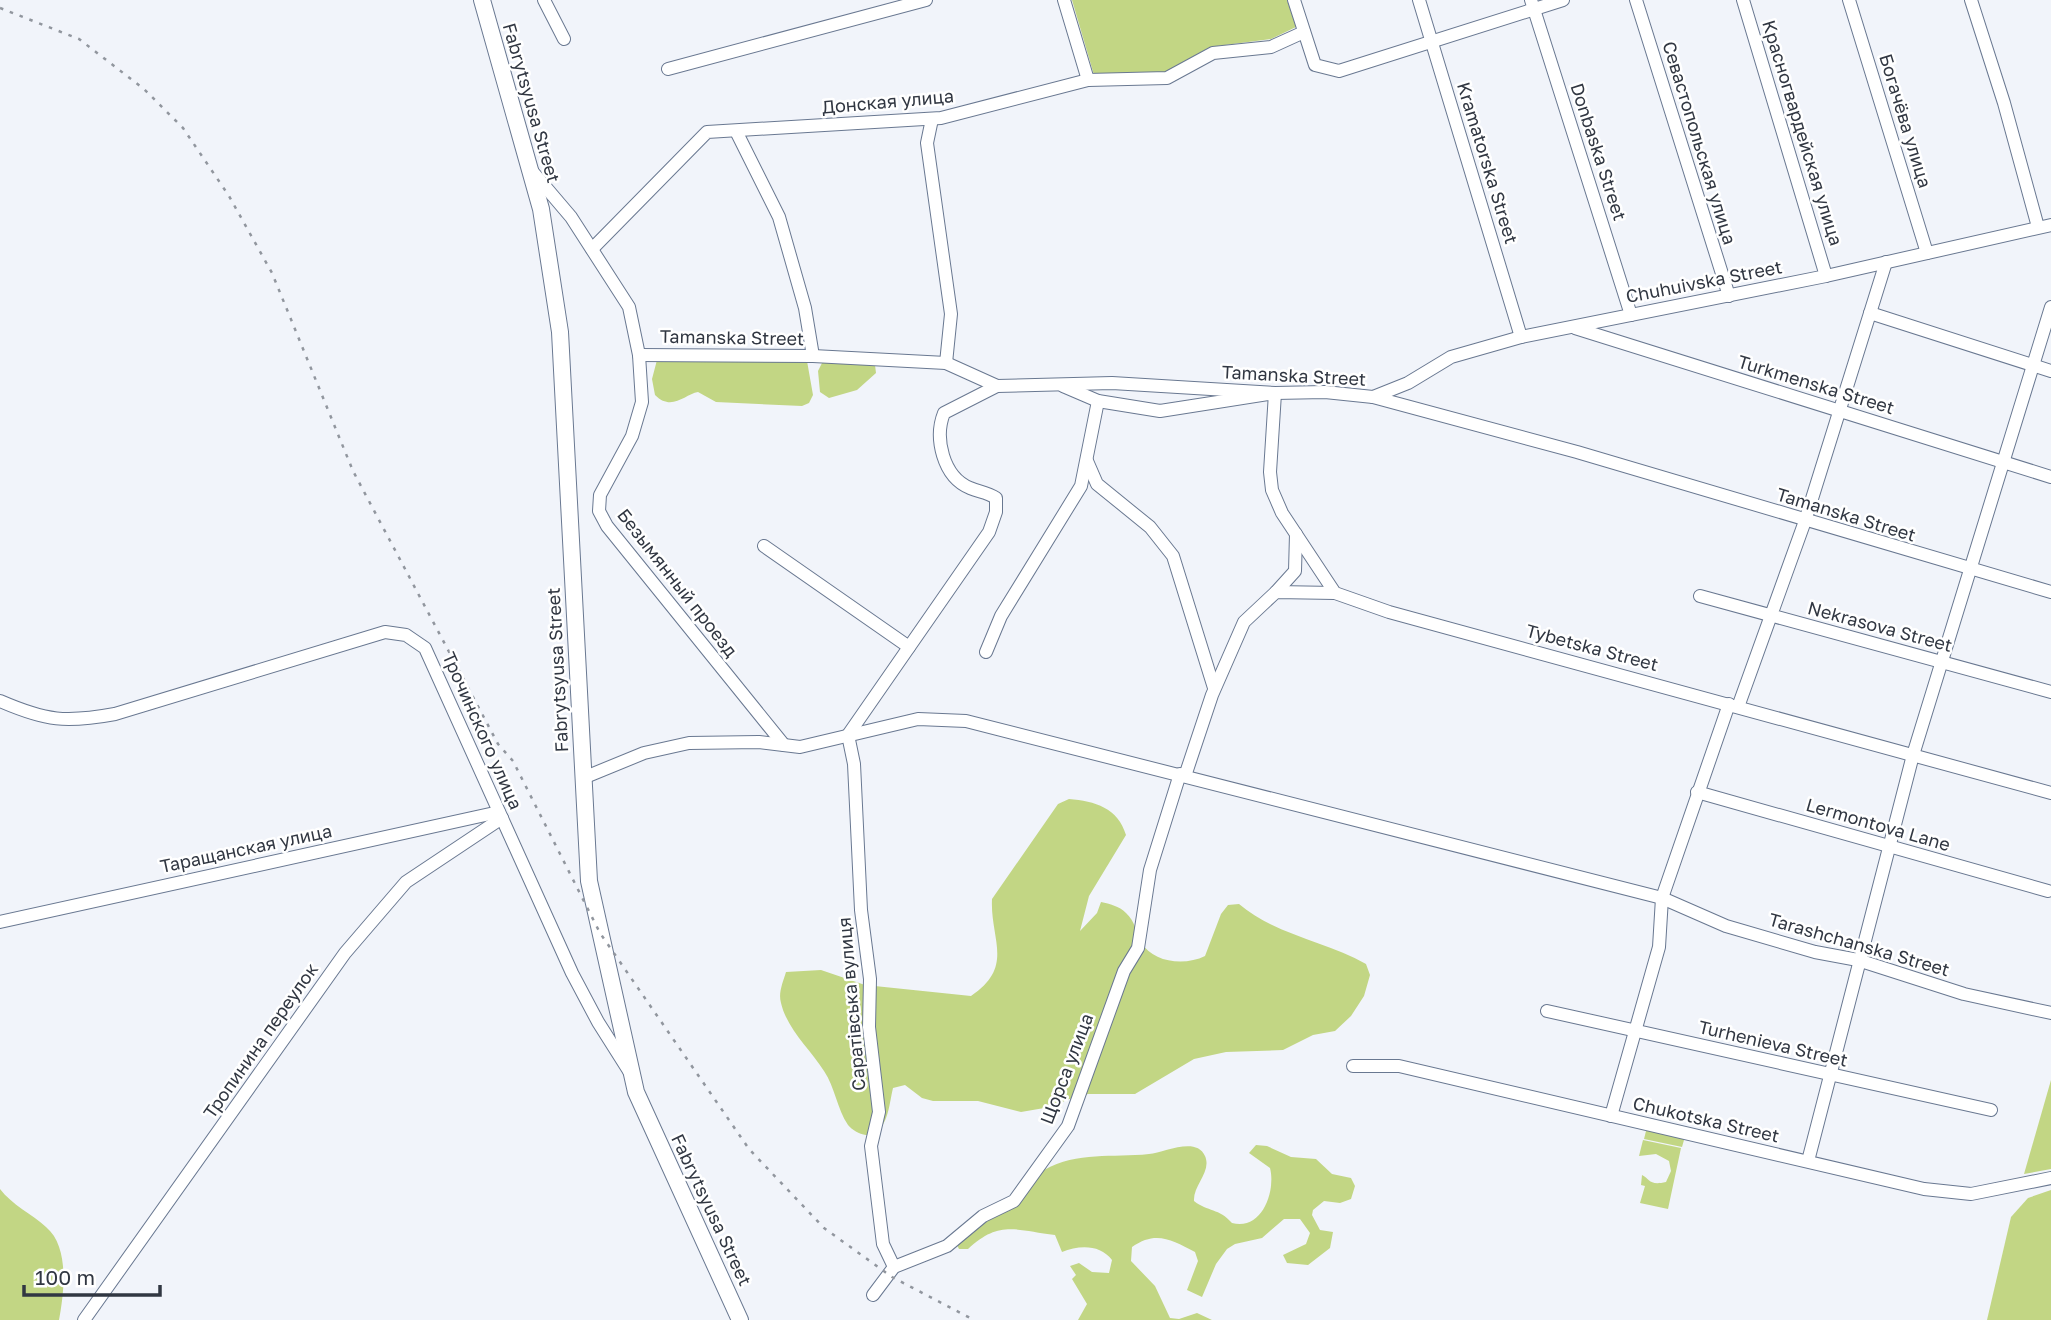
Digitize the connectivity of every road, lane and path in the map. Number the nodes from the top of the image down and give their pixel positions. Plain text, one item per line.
1 (482, 0) edge
2 (544, 0) edge
3 (926, 0) edge
4 (1064, 0) edge
5 (1294, 0) edge
6 (1419, 0) edge
7 (1563, 0) edge
8 (1636, 0) edge
9 (1743, 0) edge
10 (1849, 0) edge
11 (1971, 0) edge
12 (1533, 5) edge
13 (1304, 32) junction
14 (564, 40) dead end
15 (1432, 42) junction
16 (668, 69) dead end
17 (1088, 80) junction
18 (932, 119) junction
19 (736, 131) junction
20 (531, 170) junction
21 (2045, 226) edge
22 (592, 249) junction
23 (1927, 253) junction
24 (1886, 262) junction
25 (1826, 276) junction
26 (1729, 296) junction
27 (2051, 307) edge
28 (1870, 313) junction
29 (1631, 315) junction
30 (1571, 327) junction
31 (1521, 337) junction
32 (639, 355) junction
33 (813, 356) junction
34 (946, 363) junction
35 (2033, 365) junction
36 (2051, 371) edge
37 (1060, 385) junction
38 (997, 386) junction
39 (1275, 393) junction
40 (1373, 397) junction
41 (1098, 401) junction
42 (1840, 411) junction
43 (1087, 461) junction
44 (2005, 462) junction
45 (2051, 477) edge
46 (1805, 520) junction
47 (1296, 534) junction
48 (764, 546) dead end
49 (1971, 570) junction
50 (1276, 592) junction
51 (1335, 593) junction
52 (2051, 593) edge
53 (1700, 596) dead end
54 (1772, 616) junction
55 (909, 647) junction
56 (986, 652) dead end
57 (1942, 662) junction
58 (1214, 688) junction
59 (2051, 692) edge
60 (0, 701) edge
61 (1734, 706) junction
62 (848, 735) junction
63 (784, 745) junction
64 (1913, 755) junction
65 (1182, 775) junction
66 (583, 778) junction
67 (1697, 792) junction
68 (2051, 793) edge
69 (501, 815) junction
70 (1889, 846) junction
71 (2048, 891) dead end
72 (1662, 898) junction
73 (0, 922) edge
74 (1858, 960) junction
75 (1547, 1011) dead end
76 (2051, 1013) edge
77 (1637, 1030) junction
78 (1353, 1066) dead end
79 (632, 1076) junction
80 (1831, 1076) junction
81 (1990, 1110) dead end
82 (1611, 1116) junction
83 (1808, 1161) junction
84 (2051, 1178) edge
85 (894, 1267) junction
86 (873, 1295) dead end
87 (84, 1320) edge
88 (740, 1320) edge

1 - 20 main road, Fabrytsyusa Street
2 - 14 street
3 - 16 street
4 - 17 street
5 - 13 street
6 - 15 street, Kramatorska Street
7 - 12 street
8 - 26 street, Севастопольская улица
9 - 25 street, Красногвардейская улица
10 - 23 street, Богачёва улица
11 - 21 street
12 - 15 street
12 - 29 street, Donbaska Street
13 - 15 street
13 - 17 street, Донская улица
15 - 31 street, Kramatorska Street
17 - 18 street, Донская улица
18 - 19 street, Донская улица
18 - 34 street
19 - 22 street, Донская улица
19 - 33 street
20 - 22 street, Безымянный проезд
20 - 66 main road, Fabrytsyusa Street
21 - 23 street, Chuhuivska Street
22 - 32 street, Безымянный проезд
23 - 24 street, Chuhuivska Street
24 - 25 street, Chuhuivska Street
24 - 28 street
25 - 26 street, Chuhuivska Street
26 - 29 street, Chuhuivska Street
27 - 35 street
28 - 35 street
28 - 42 street
29 - 30 street, Chuhuivska Street
30 - 31 street, Chuhuivska Street
30 - 42 street, Turkmenska Street
31 - 40 street, Chuhuivska Street
32 - 33 street, Tamanska Street
32 - 63 street, Безымянный проезд
33 - 34 street, Tamanska Street
34 - 38 street, Tamanska Street
35 - 36 street
35 - 44 street
37 - 38 street, Tamanska Street
37 - 39 street, Tamanska Street
37 - 41 street
38 - 55 street
39 - 40 street, Tamanska Street
39 - 41 street
39 - 47 street
40 - 46 street, Tamanska Street
41 - 43 street
42 - 44 street, Turkmenska Street
42 - 46 street
43 - 56 street
43 - 58 street
44 - 45 street, Turkmenska Street
44 - 49 street
46 - 49 street, Tamanska Street
46 - 54 street
47 - 50 street, Щорса улица
47 - 51 street
48 - 55 street
49 - 52 street, Tamanska Street
49 - 57 street
50 - 51 street, Tybetska Street
50 - 58 street, Щорса улица
51 - 61 street, Tybetska Street
53 - 54 street, Nekrasova Street
54 - 57 street, Nekrasova Street
54 - 61 street
55 - 62 street
57 - 59 street, Nekrasova Street
57 - 64 street
58 - 65 street, Щорса улица
60 - 69 street, Трочинского улица
61 - 64 street, Tybetska Street
61 - 67 street
62 - 63 street, Tarashchanska Street
62 - 65 street, Tarashchanska Street
62 - 85 street, Саратівська вулиця
63 - 66 street, Tarashchanska Street
64 - 68 street, Tybetska Street
64 - 70 street
65 - 72 street, Tarashchanska Street
65 - 85 street, Щорса улица
66 - 79 main road, Fabrytsyusa Street
67 - 70 street, Lermontova Lane
67 - 72 street
69 - 73 street, Таращанская улица
69 - 79 street, Трочинского улица
69 - 87 street, Тропинина переулок
70 - 71 street, Lermontova Lane
70 - 74 street
72 - 74 street, Tarashchanska Street
72 - 77 street
74 - 76 street, Tarashchanska Street
74 - 80 street
75 - 77 street, Turhenieva Street
77 - 80 street, Turhenieva Street
77 - 82 street
78 - 82 street, Chukotska Street
79 - 88 main road, Fabrytsyusa Street
80 - 81 street, Turhenieva Street
80 - 83 street
82 - 83 street, Chukotska Street
83 - 84 street, Chukotska Street
85 - 86 street

